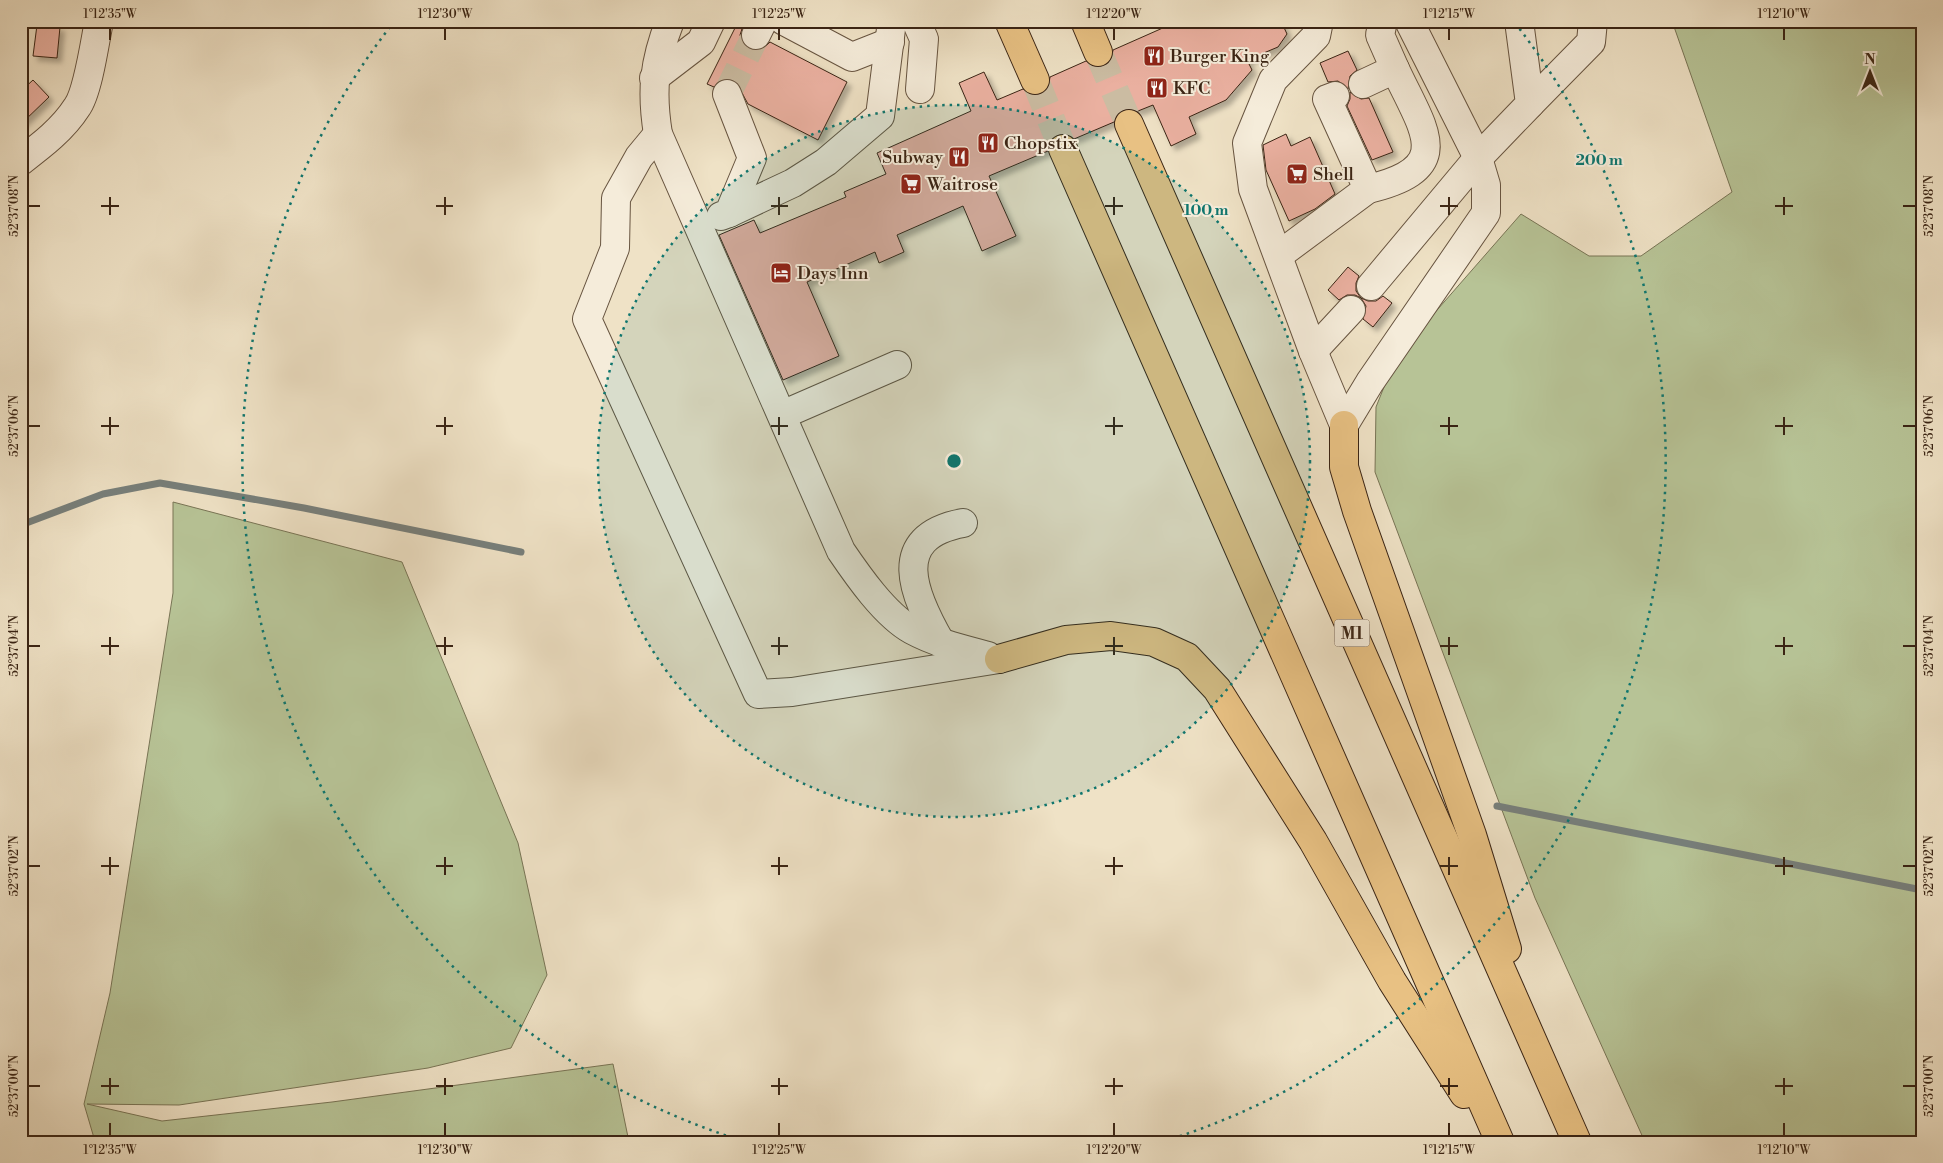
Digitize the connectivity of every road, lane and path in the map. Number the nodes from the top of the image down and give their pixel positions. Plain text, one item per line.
1 (99, 21) edge
2 (670, 21) edge
3 (711, 21) edge
4 (784, 21) edge
5 (916, 21) edge
6 (1009, 21) edge
7 (1085, 21) edge
8 (1319, 21) edge
9 (1383, 21) edge
10 (1409, 21) edge
11 (1519, 21) edge
12 (1593, 21) edge
13 (891, 32) edge
14 (1098, 52) tunnel mouth
15 (1396, 69) junction
16 (654, 78) junction
17 (1035, 80) tunnel mouth
18 (1363, 84) dead end
19 (920, 89) dead end
20 (728, 94) dead end
21 (1335, 96) dead end
22 (1530, 104) junction
23 (1129, 124) tunnel mouth
24 (658, 134) junction
25 (1062, 149) tunnel mouth
26 (1478, 158) junction
27 (21, 161) edge
28 (1368, 189) junction
29 (729, 213) junction
30 (699, 226) junction
31 (1279, 255) junction
32 (1371, 286) dead end
33 (1351, 310) dead end
34 (1313, 351) junction
35 (897, 365) dead end
36 (782, 415) junction
37 (1344, 425) junction
38 (964, 523) dead end
39 (941, 643) junction
40 (999, 659) junction
41 (1545, 1073) junction
42 (1494, 1142) edge
43 (1500, 1142) edge
44 (1577, 1142) edge

1 - 27 street
2 - 16 street
3 - 16 street
4 - 13 street
5 - 19 street
6 - 17 highway
7 - 14 highway
8 - 31 street
9 - 15 street
10 - 26 street
11 - 22 street
12 - 22 street
13 - 29 street
15 - 18 street
15 - 28 street
16 - 24 street
20 - 29 street
21 - 28 street
22 - 26 street
23 - 41 highway, M1
24 - 30 street
24 - 40 street
25 - 43 highway
26 - 32 street
26 - 37 street
28 - 31 street
29 - 30 street
30 - 36 street
31 - 34 street
33 - 34 street
34 - 37 street
35 - 36 street
36 - 39 street
37 - 41 highway
38 - 39 street
39 - 40 street
40 - 42 highway
41 - 44 highway, M1

